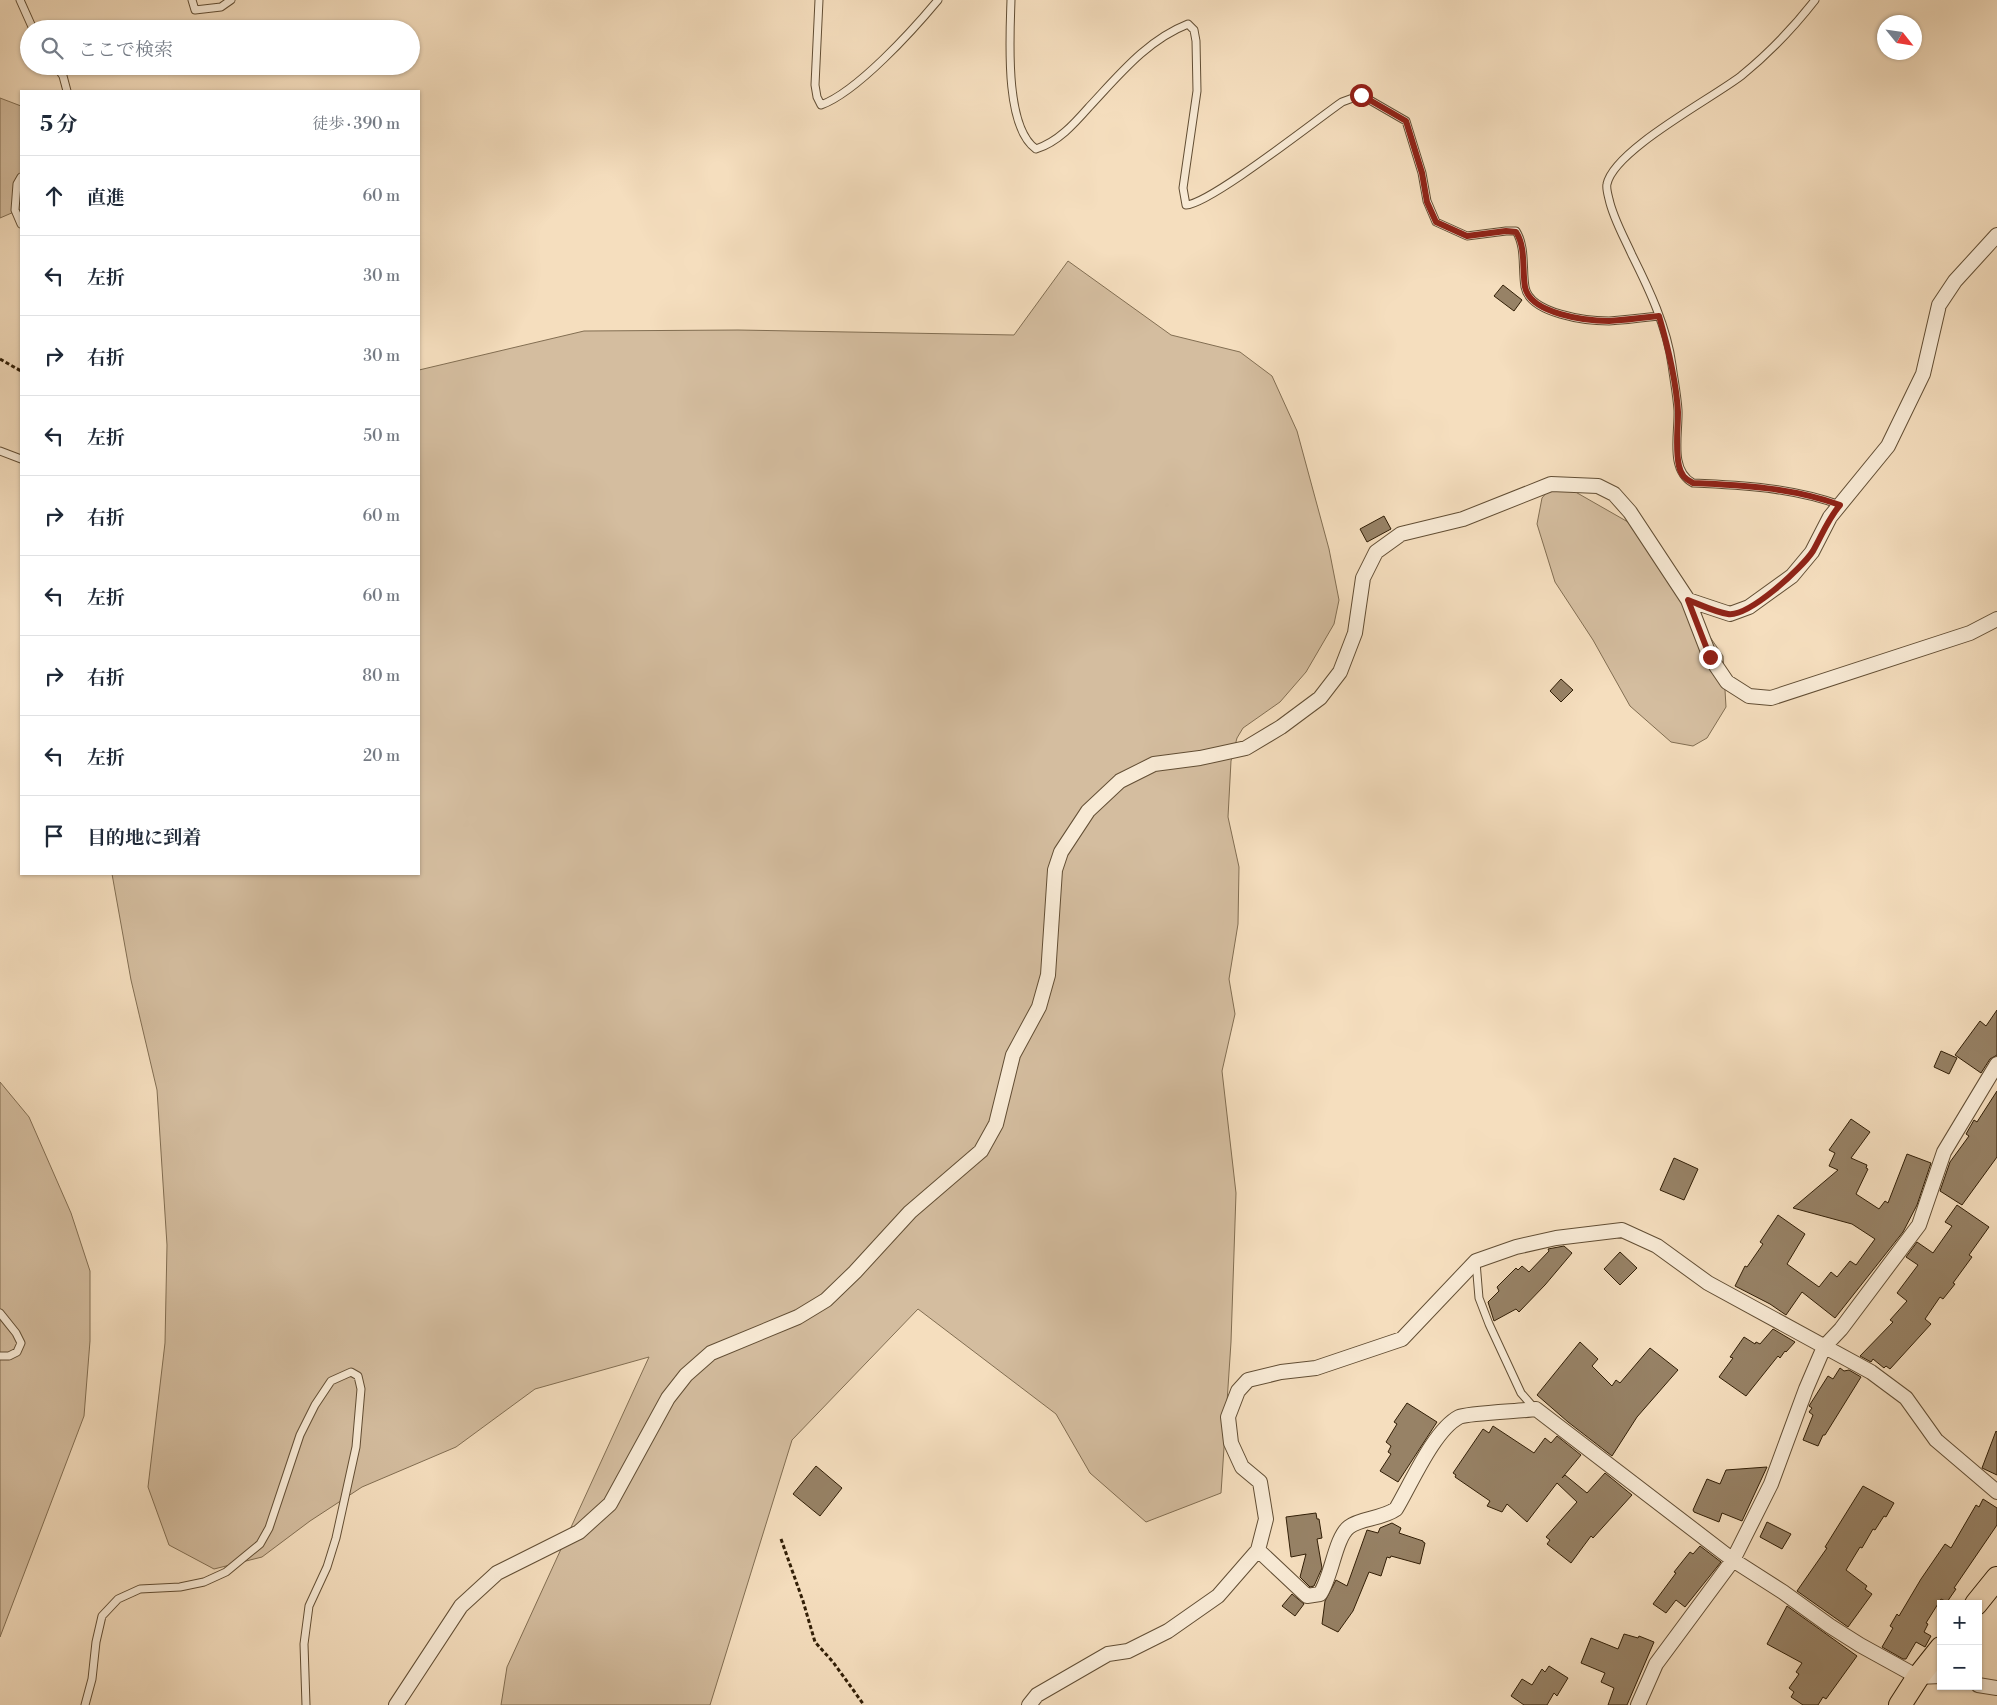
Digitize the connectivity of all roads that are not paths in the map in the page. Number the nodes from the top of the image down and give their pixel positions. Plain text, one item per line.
1 (20, 0) edge
2 (192, 0) edge
3 (231, 0) edge
4 (818, 0) edge
5 (938, 0) edge
6 (1011, 0) edge
7 (1815, 0) edge
8 (29, 20) edge
9 (62, 75) edge
10 (67, 90) edge
11 (20, 179) edge
12 (20, 222) edge
13 (1997, 235) edge
14 (1659, 316) junction
15 (0, 450) edge
16 (20, 459) edge
17 (1840, 505) junction
18 (1688, 600) junction
19 (1997, 619) edge
20 (1997, 1064) edge
21 (1476, 1261) junction
22 (0, 1313) edge
23 (1824, 1347) junction
24 (0, 1356) edge
25 (1536, 1409) junction
26 (1997, 1492) edge
27 (1258, 1550) junction
28 (1733, 1560) junction
29 (1997, 1578) edge
30 (1979, 1600) edge
31 (1937, 1653) edge
32 (1937, 1676) edge
33 (1918, 1677) junction
34 (1982, 1686) edge
35 (1997, 1688) edge
36 (85, 1705) edge
37 (306, 1705) edge
38 (396, 1705) edge
39 (1028, 1705) edge
40 (1638, 1705) edge
41 (1900, 1705) edge

1 - 8 lane
2 - 3 lane
4 - 5 lane
6 - 14 lane
7 - 14 lane
9 - 10 lane
11 - 12 lane
13 - 17 street
14 - 17 lane
15 - 16 lane
17 - 18 street
18 - 19 street
18 - 38 street
20 - 23 street
21 - 23 street
21 - 25 lane
21 - 27 street
22 - 24 lane
23 - 26 street
23 - 28 street
25 - 27 street
25 - 28 street
27 - 39 street
28 - 33 street
28 - 40 street
29 - 30 main road
31 - 33 main road
32 - 33 street
33 - 41 main road
34 - 35 street
36 - 37 lane

